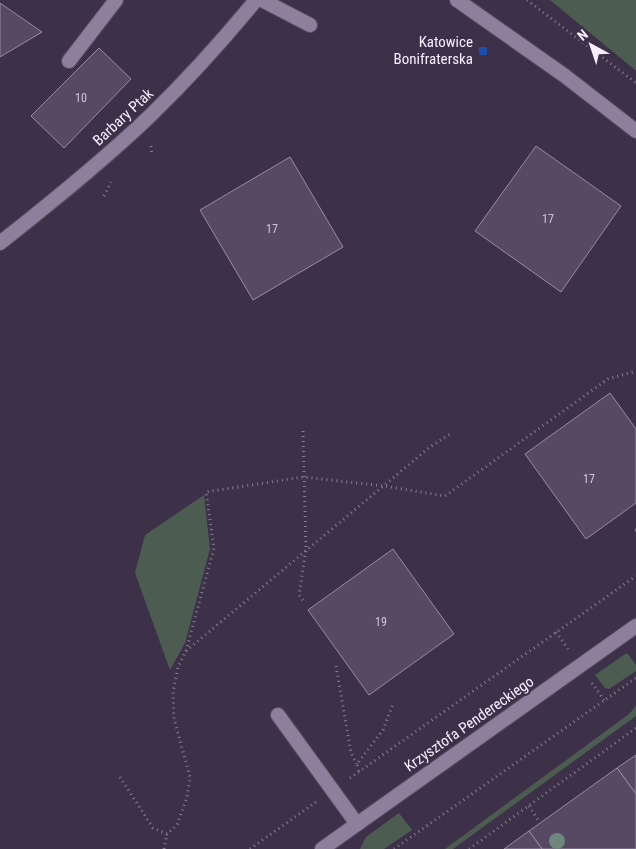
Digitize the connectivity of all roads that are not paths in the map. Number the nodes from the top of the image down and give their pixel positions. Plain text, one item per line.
1 (116, 0) edge
2 (256, 0) edge
3 (262, 0) edge
4 (457, 0) edge
5 (310, 25) dead end
6 (70, 60) dead end
7 (636, 131) edge
8 (0, 243) edge
9 (636, 626) edge
10 (278, 715) dead end
11 (356, 824) junction
12 (329, 847) edge

1 - 6 street
2 - 8 street, Barbary Ptak
3 - 5 street
4 - 7 street
9 - 11 street, Krzysztofa Pendereckiego
10 - 11 street
11 - 12 street, Krzysztofa Pendereckiego

